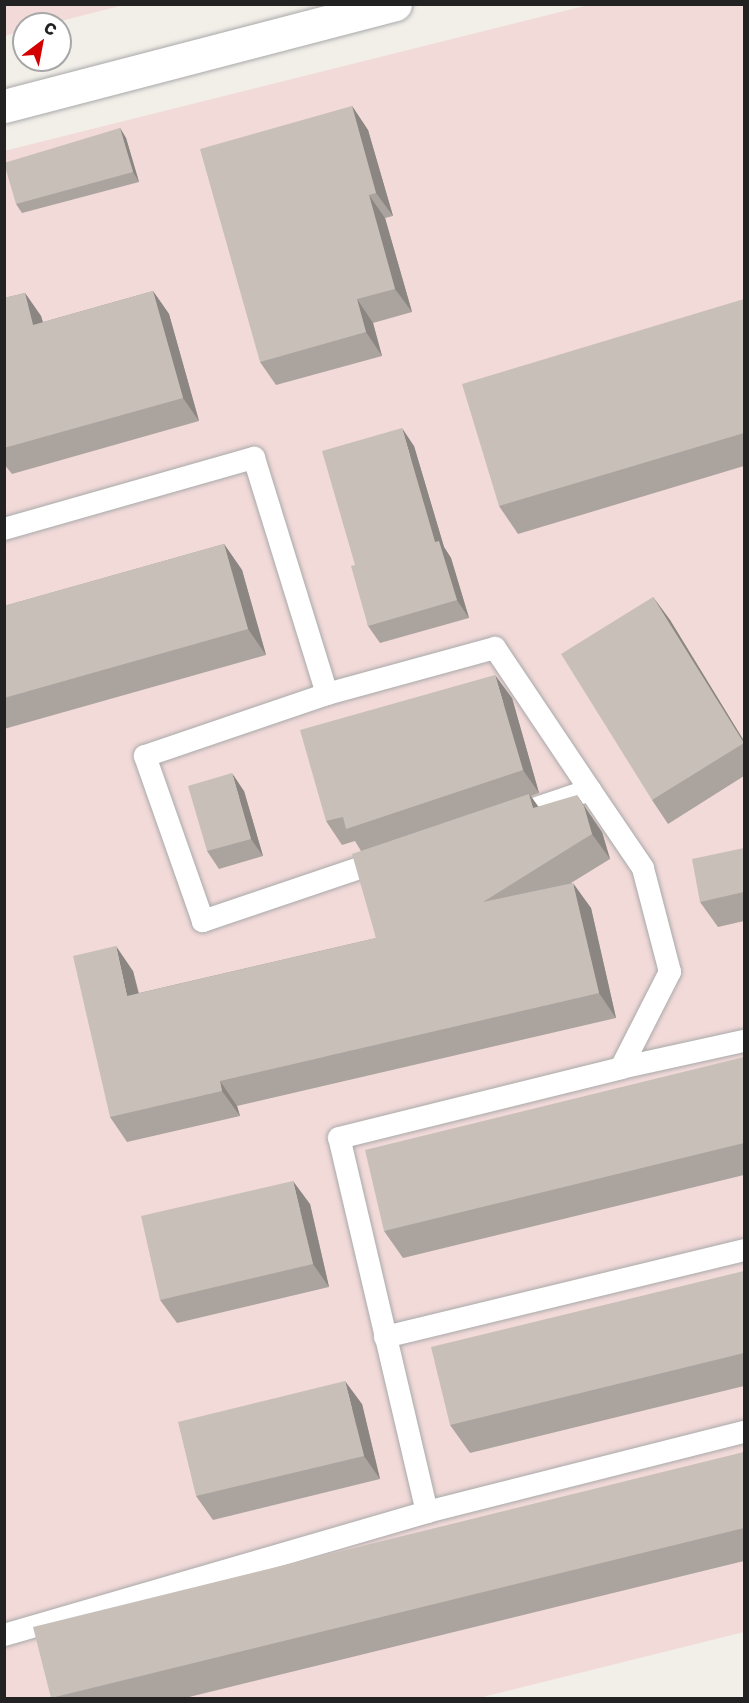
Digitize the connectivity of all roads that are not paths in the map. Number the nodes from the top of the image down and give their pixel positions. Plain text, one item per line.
1 (395, 4) edge
2 (4, 106) edge
3 (4, 529) edge
4 (327, 694) junction
5 (590, 790) junction
6 (744, 1041) edge
7 (621, 1068) junction
8 (744, 1250) edge
9 (386, 1337) junction
10 (744, 1432) edge
11 (427, 1512) junction
12 (4, 1635) edge

1 - 2 street
3 - 4 lane
4 - 5 lane
4 - 5 lane
5 - 7 lane
6 - 7 lane
7 - 9 lane
8 - 9 lane
9 - 11 lane
10 - 11 lane
11 - 12 lane

